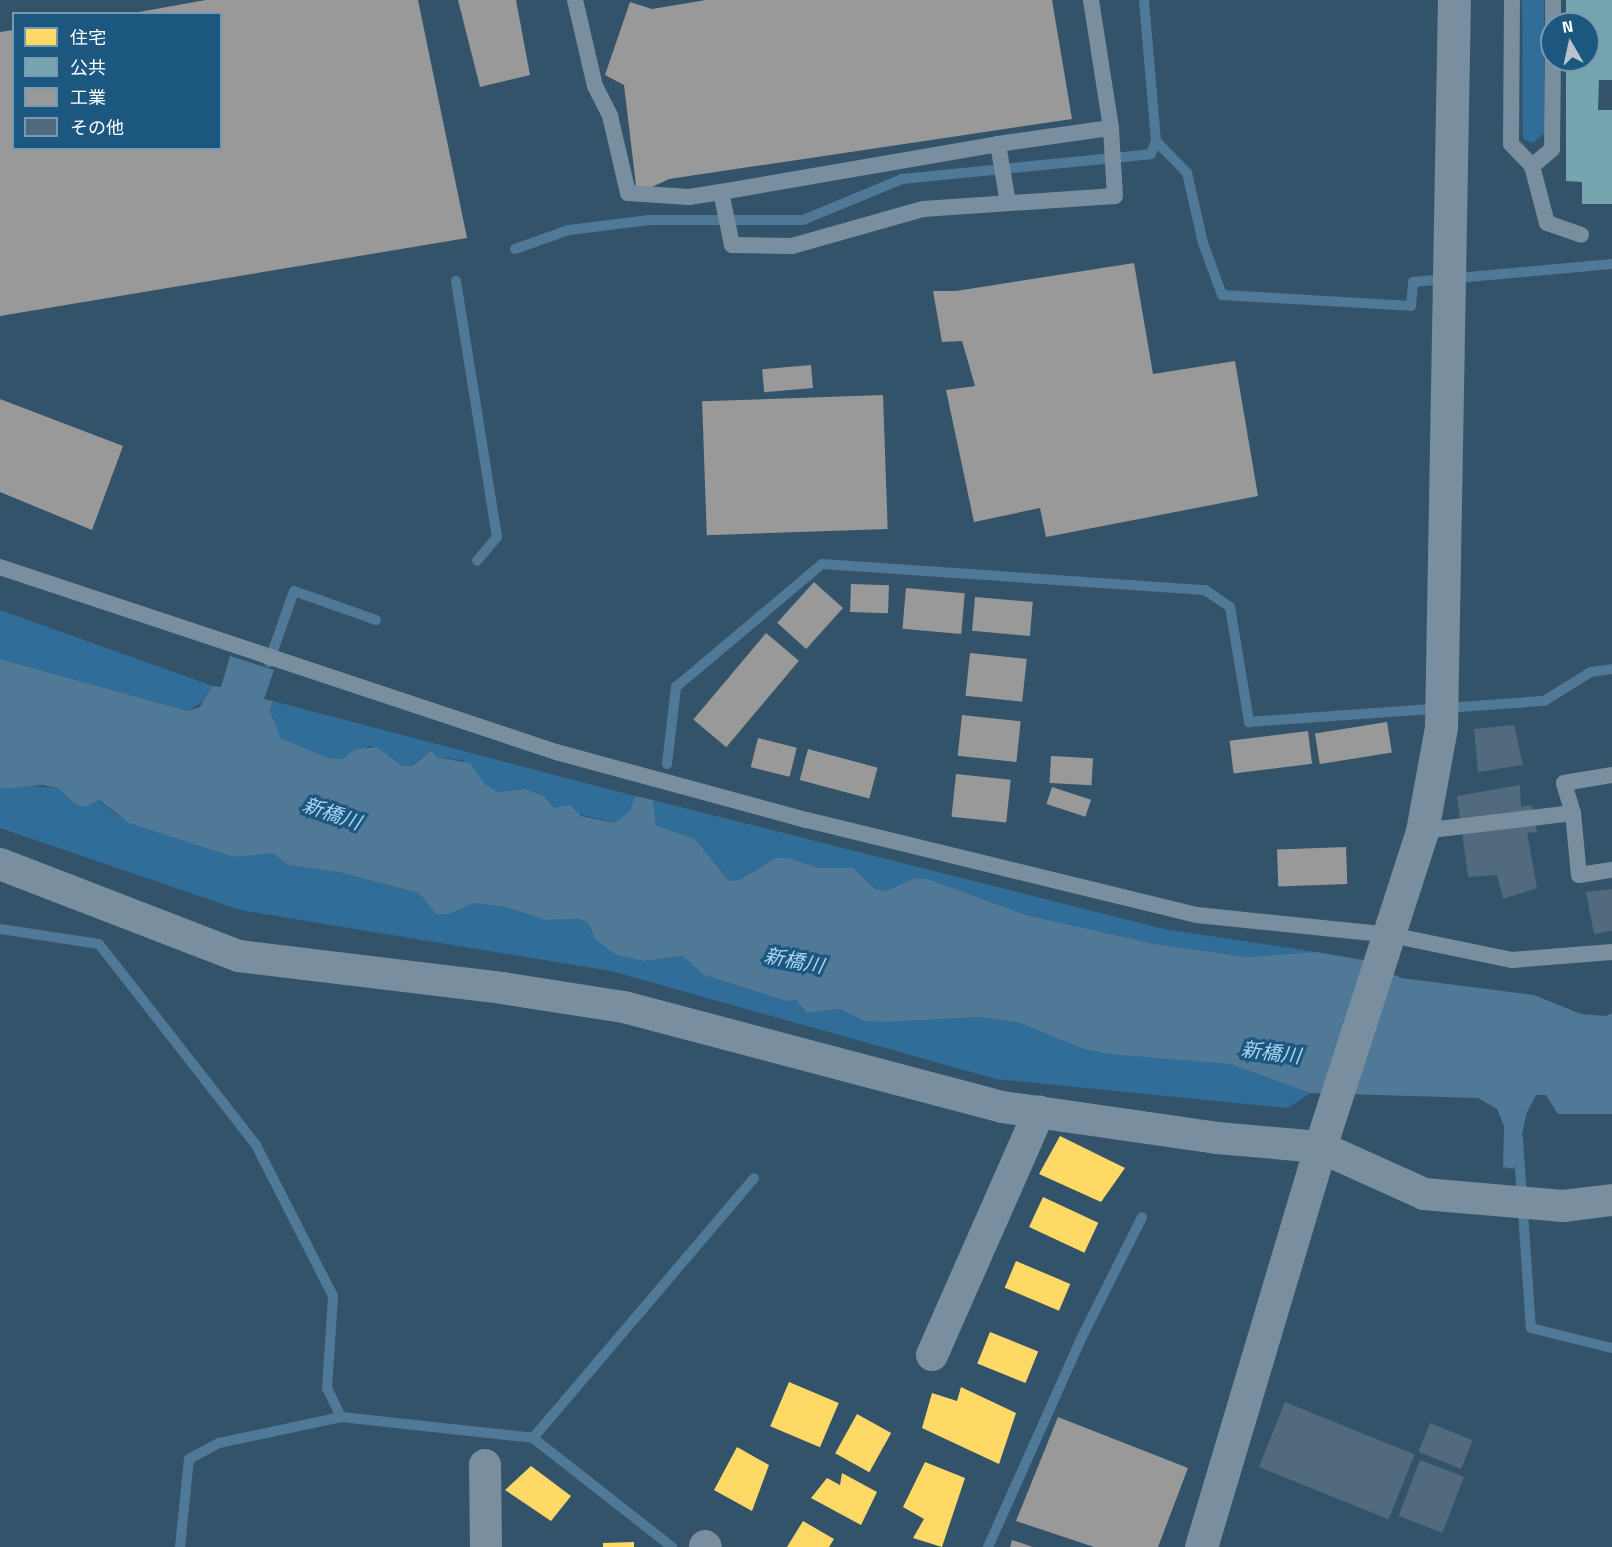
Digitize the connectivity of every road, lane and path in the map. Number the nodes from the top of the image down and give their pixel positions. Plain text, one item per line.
1 (575, 0) edge
2 (1091, 0) edge
3 (1454, 0) edge
4 (1512, 0) edge
5 (1553, 72) edge
6 (1111, 128) junction
7 (999, 150) junction
8 (1533, 166) junction
9 (723, 200) junction
10 (1008, 203) junction
11 (1581, 235) dead end
12 (0, 567) edge
13 (1612, 775) edge
14 (1572, 813) junction
15 (1422, 831) junction
16 (0, 864) edge
17 (1612, 870) edge
18 (1391, 935) junction
19 (1612, 952) edge
20 (1039, 1112) junction
21 (1320, 1147) junction
22 (1612, 1200) edge
23 (932, 1355) dead end
24 (485, 1465) dead end
25 (486, 1547) edge
26 (1201, 1547) edge

1 - 9 lane
2 - 6 lane
3 - 15 street
4 - 8 lane
5 - 8 lane
6 - 7 lane
6 - 10 lane
7 - 9 lane
7 - 10 lane
8 - 11 lane
9 - 10 lane
12 - 18 lane
13 - 14 lane
14 - 15 lane
14 - 17 lane
15 - 18 street
16 - 20 street
18 - 19 lane
18 - 21 street
20 - 21 street
20 - 23 street
21 - 22 street
21 - 26 street
24 - 25 street

